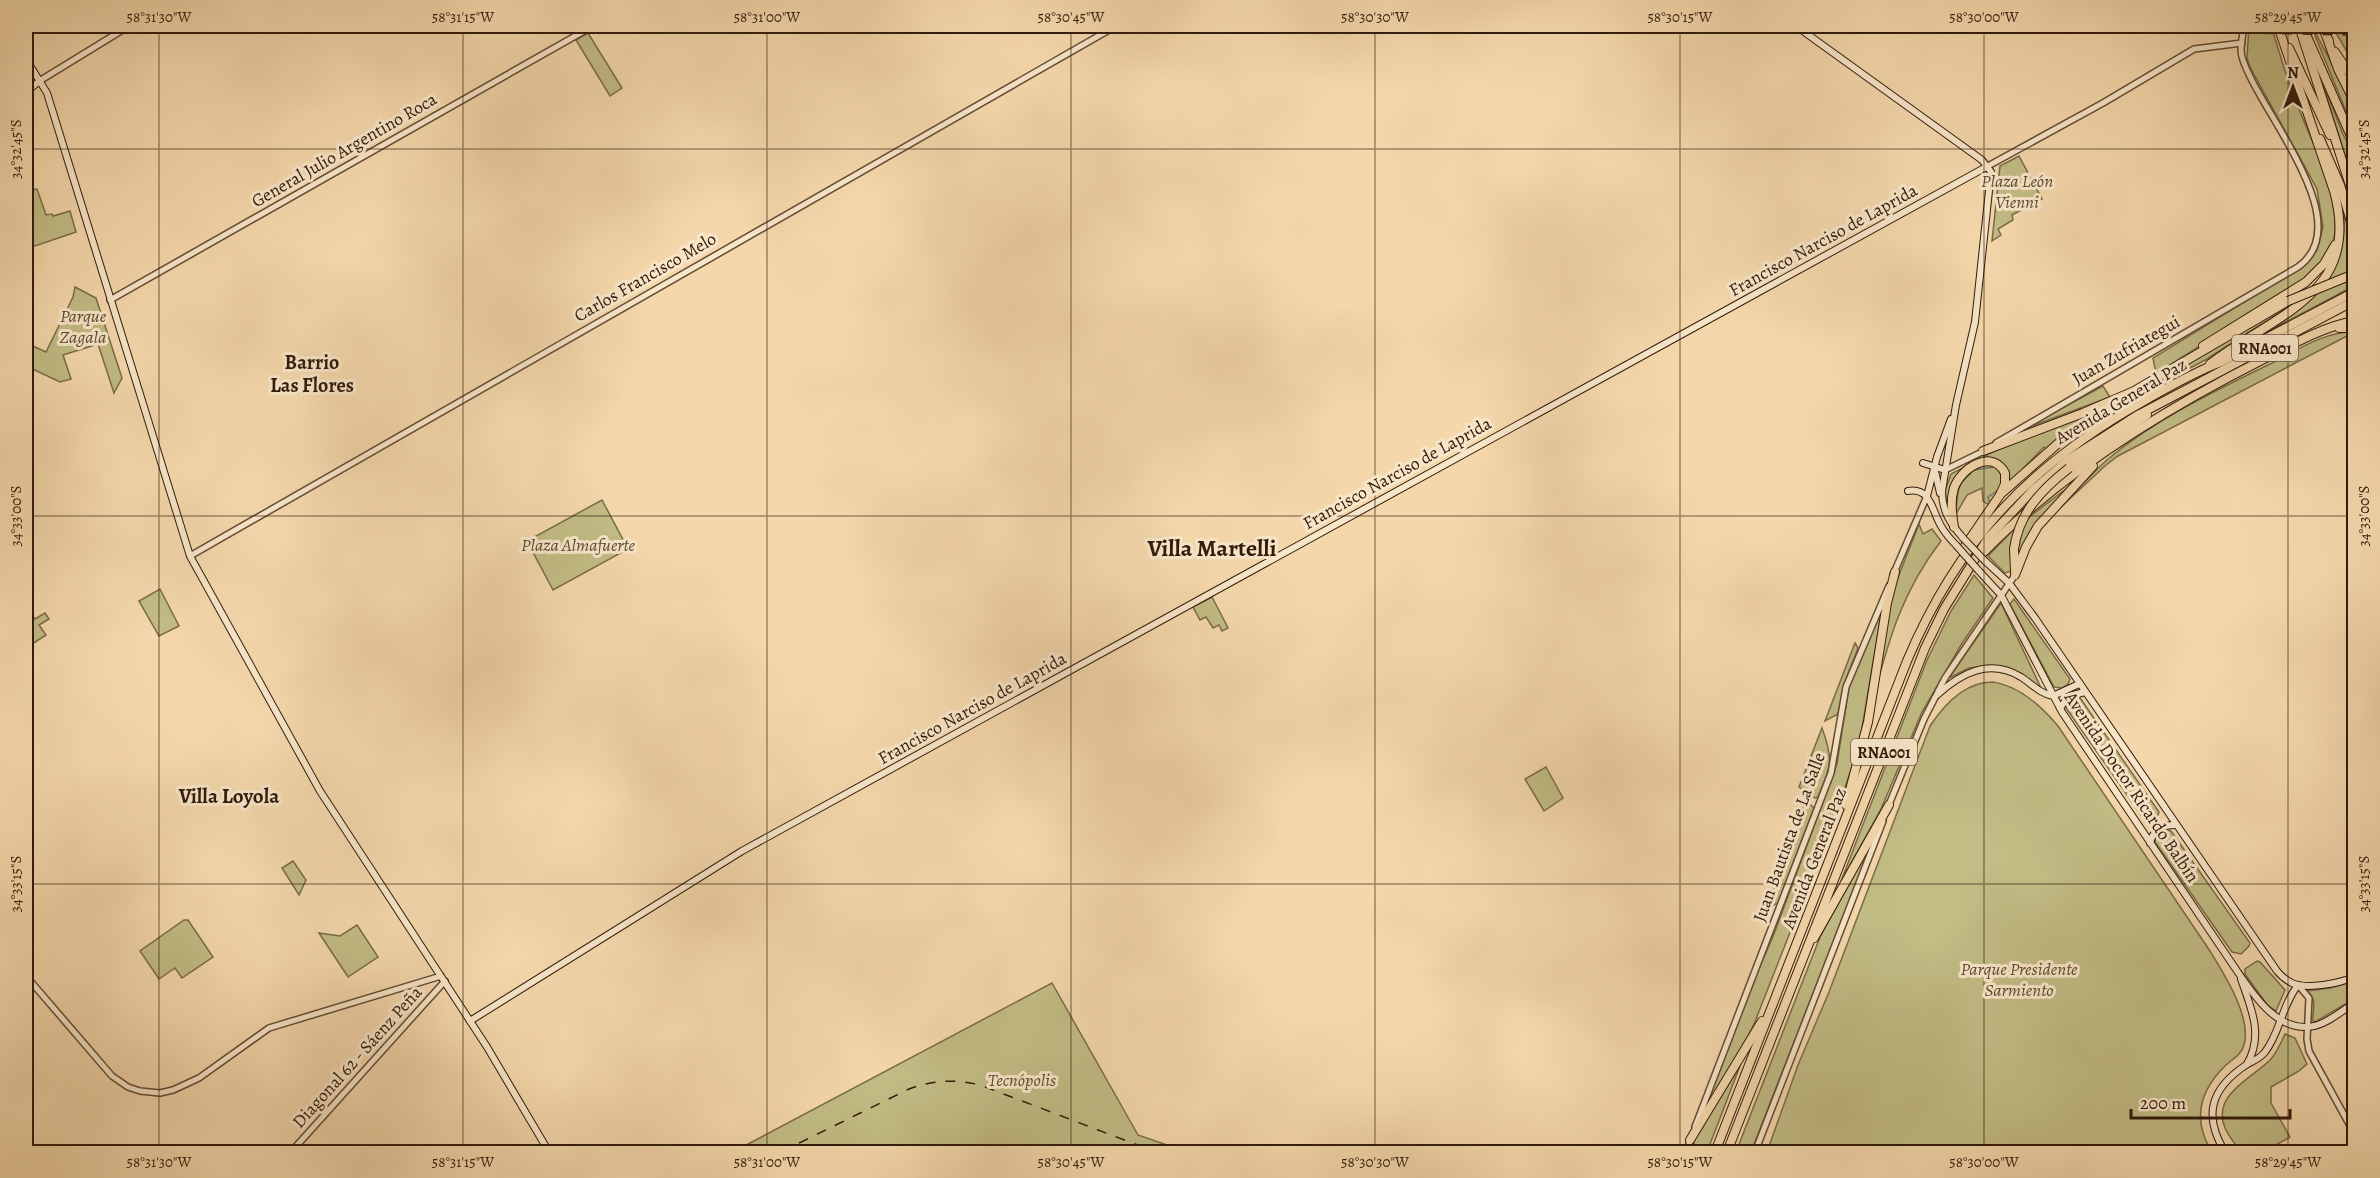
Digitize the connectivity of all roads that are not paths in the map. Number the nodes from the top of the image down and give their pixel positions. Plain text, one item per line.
1 (129, 26) edge
2 (593, 26) edge
3 (1116, 26) edge
4 (1796, 26) edge
5 (2244, 26) edge
6 (2278, 26) edge
7 (2300, 26) edge
8 (2321, 26) edge
9 (2352, 26) edge
10 (2281, 34) junction
11 (2355, 34) edge
12 (2327, 38) junction
13 (2242, 43) junction
14 (2336, 53) junction
15 (26, 59) edge
16 (2355, 74) edge
17 (41, 80) junction
18 (2355, 80) edge
19 (26, 100) edge
20 (2355, 101) edge
21 (2309, 117) junction
22 (2355, 143) edge
23 (2341, 155) junction
24 (1988, 166) junction
25 (2355, 198) edge
26 (2351, 222) junction
27 (2355, 231) edge
28 (2340, 233) junction
29 (2355, 239) edge
30 (2355, 274) edge
31 (2355, 292) edge
32 (110, 300) junction
33 (2355, 301) edge
34 (2355, 321) edge
35 (2355, 328) edge
36 (2328, 330) junction
37 (2189, 360) junction
38 (2204, 369) junction
39 (2134, 391) junction
40 (2175, 395) junction
41 (1956, 405) junction
42 (1983, 452) junction
43 (2105, 454) junction
44 (1923, 463) dead end
45 (1934, 468) junction
46 (1945, 470) junction
47 (1937, 482) junction
48 (1908, 491) dead end
49 (2000, 495) junction
50 (1927, 496) junction
51 (1942, 501) junction
52 (1954, 527) junction
53 (190, 556) junction
54 (1976, 566) junction
55 (1895, 572) junction
56 (2015, 575) junction
57 (2009, 583) junction
58 (1944, 587) junction
59 (2001, 595) junction
60 (2079, 684) junction
61 (2085, 692) junction
62 (1937, 695) junction
63 (2053, 696) junction
64 (2060, 708) junction
65 (1889, 805) junction
66 (2175, 825) junction
67 (1836, 841) junction
68 (2150, 843) junction
69 (1806, 949) junction
70 (2238, 973) junction
71 (26, 976) edge
72 (2355, 977) edge
73 (443, 979) junction
74 (2298, 985) junction
75 (1776, 996) junction
76 (2355, 1003) edge
77 (2280, 1019) junction
78 (470, 1021) junction
79 (2307, 1027) junction
80 (2246, 1065) junction
81 (2355, 1133) edge
82 (1690, 1140) junction
83 (291, 1152) edge
84 (549, 1152) edge
85 (1686, 1152) edge
86 (1715, 1152) edge
87 (1727, 1152) edge
88 (1755, 1152) edge
89 (2225, 1152) edge

1 - 17 street
2 - 32 street, General Julio Argentino Roca
3 - 53 street, Carlos Francisco Melo
4 - 24 main road
5 - 13 street
6 - 10 highway
7 - 22 highway
7 - 23 highway
8 - 12 highway
9 - 11 highway
10 - 21 highway
10 - 23 highway
12 - 14 highway
12 - 20 highway
13 - 24 street, Francisco Narciso de Laprida
13 - 42 street, Juan Zufriategui
14 - 16 highway
14 - 18 highway
15 - 17 main road
17 - 19 main road
17 - 32 main road
21 - 26 highway
21 - 28 highway
23 - 25 highway
24 - 41 main road
24 - 78 main road, Francisco Narciso de Laprida
26 - 27 highway
26 - 29 highway
28 - 37 highway
28 - 38 highway
30 - 37 highway, bridge
31 - 38 highway, Avenida General Paz / RNA001
32 - 53 main road
33 - 40 highway, Avenida General Paz / RNA001
34 - 36 highway
35 - 36 highway
36 - 43 highway, Avenida General Paz
37 - 39 highway
38 - 58 highway, Avenida General Paz / RNA001
39 - 42 highway
39 - 49 highway
40 - 54 highway, Avenida General Paz / RNA001
40 - 56 highway, bridge
41 - 45 main road, Juan Bautista de La Salle
41 - 46 main road
42 - 46 street, Juan Zufriategui
43 - 54 highway, Avenida General Paz
43 - 56 highway
44 - 45 main road
45 - 46 main road
45 - 47 main road, Avenida Doctor Ricardo Balbín
45 - 50 main road, Juan Bautista de La Salle
46 - 47 main road, Juan Bautista de La Salle
46 - 51 main road
47 - 50 main road, Juan Bautista de La Salle
47 - 51 main road, Avenida Doctor Ricardo Balbín
48 - 50 main road
49 - 52 highway
49 - 58 highway
50 - 54 main road, Avenida Doctor Ricardo Balbín, bridge
50 - 55 street, Juan Bautista de La Salle
51 - 52 main road, Avenida Doctor Ricardo Balbín
52 - 57 main road, Avenida Doctor Ricardo Balbín, bridge
53 - 73 main road
54 - 59 main road, Avenida Doctor Ricardo Balbín
54 - 69 highway, Avenida General Paz / RNA001
55 - 67 highway
55 - 82 street, Juan Bautista de La Salle
56 - 57 street
57 - 59 street
57 - 60 main road, Avenida Doctor Ricardo Balbín
58 - 67 highway, Avenida General Paz / RNA001
59 - 62 street
59 - 63 main road, Avenida Doctor Ricardo Balbín
60 - 61 main road, Avenida Doctor Ricardo Balbín
60 - 63 main road
61 - 64 main road
61 - 66 main road, Avenida Doctor Ricardo Balbín
62 - 63 main road
62 - 65 street
63 - 64 main road, Avenida Doctor Ricardo Balbín
64 - 68 main road, Avenida Doctor Ricardo Balbín
65 - 69 highway
65 - 88 street
66 - 68 main road
66 - 74 main road, Avenida Doctor Ricardo Balbín
67 - 75 highway, Avenida General Paz / RNA001
68 - 70 main road, Avenida Doctor Ricardo Balbín
69 - 87 highway, Avenida General Paz / RNA001
70 - 77 main road, Avenida Doctor Ricardo Balbín
70 - 80 main road
71 - 73 street
72 - 74 main road
73 - 78 main road
73 - 83 street, Diagonal 62 - Sáenz Peña
74 - 77 main road
74 - 79 street
75 - 82 highway
75 - 86 highway, Avenida General Paz / RNA001
76 - 79 main road
77 - 79 main road, Avenida Doctor Ricardo Balbín
77 - 80 main road
78 - 84 main road
79 - 81 street
80 - 89 main road
82 - 85 street, Juan Bautista de La Salle

